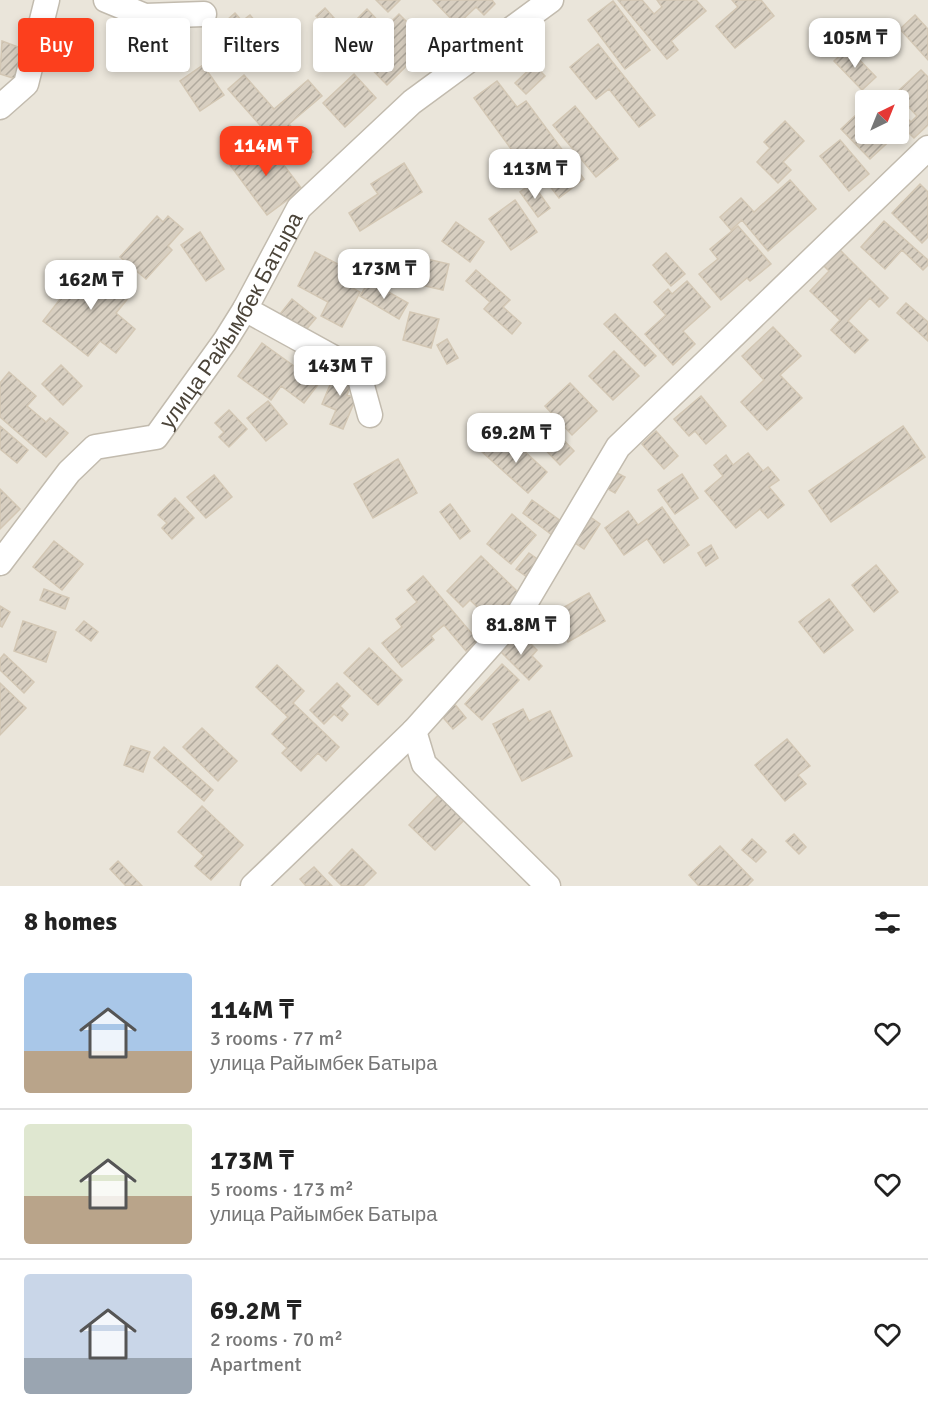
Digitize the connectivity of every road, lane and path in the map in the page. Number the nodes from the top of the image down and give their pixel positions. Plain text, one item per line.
1 (47, 0) edge
2 (106, 0) edge
3 (542, 3) edge
4 (204, 14) dead end
5 (0, 107) edge
6 (928, 148) edge
7 (245, 309) junction
8 (370, 415) dead end
9 (0, 563) edge
10 (414, 731) junction
11 (253, 886) edge
12 (548, 886) edge

1 - 5 street
2 - 4 street
3 - 7 street, улица Райымбек Батыра
6 - 10 street
7 - 8 street
7 - 9 street, улица Райымбек Батыра
10 - 11 street
10 - 12 street

